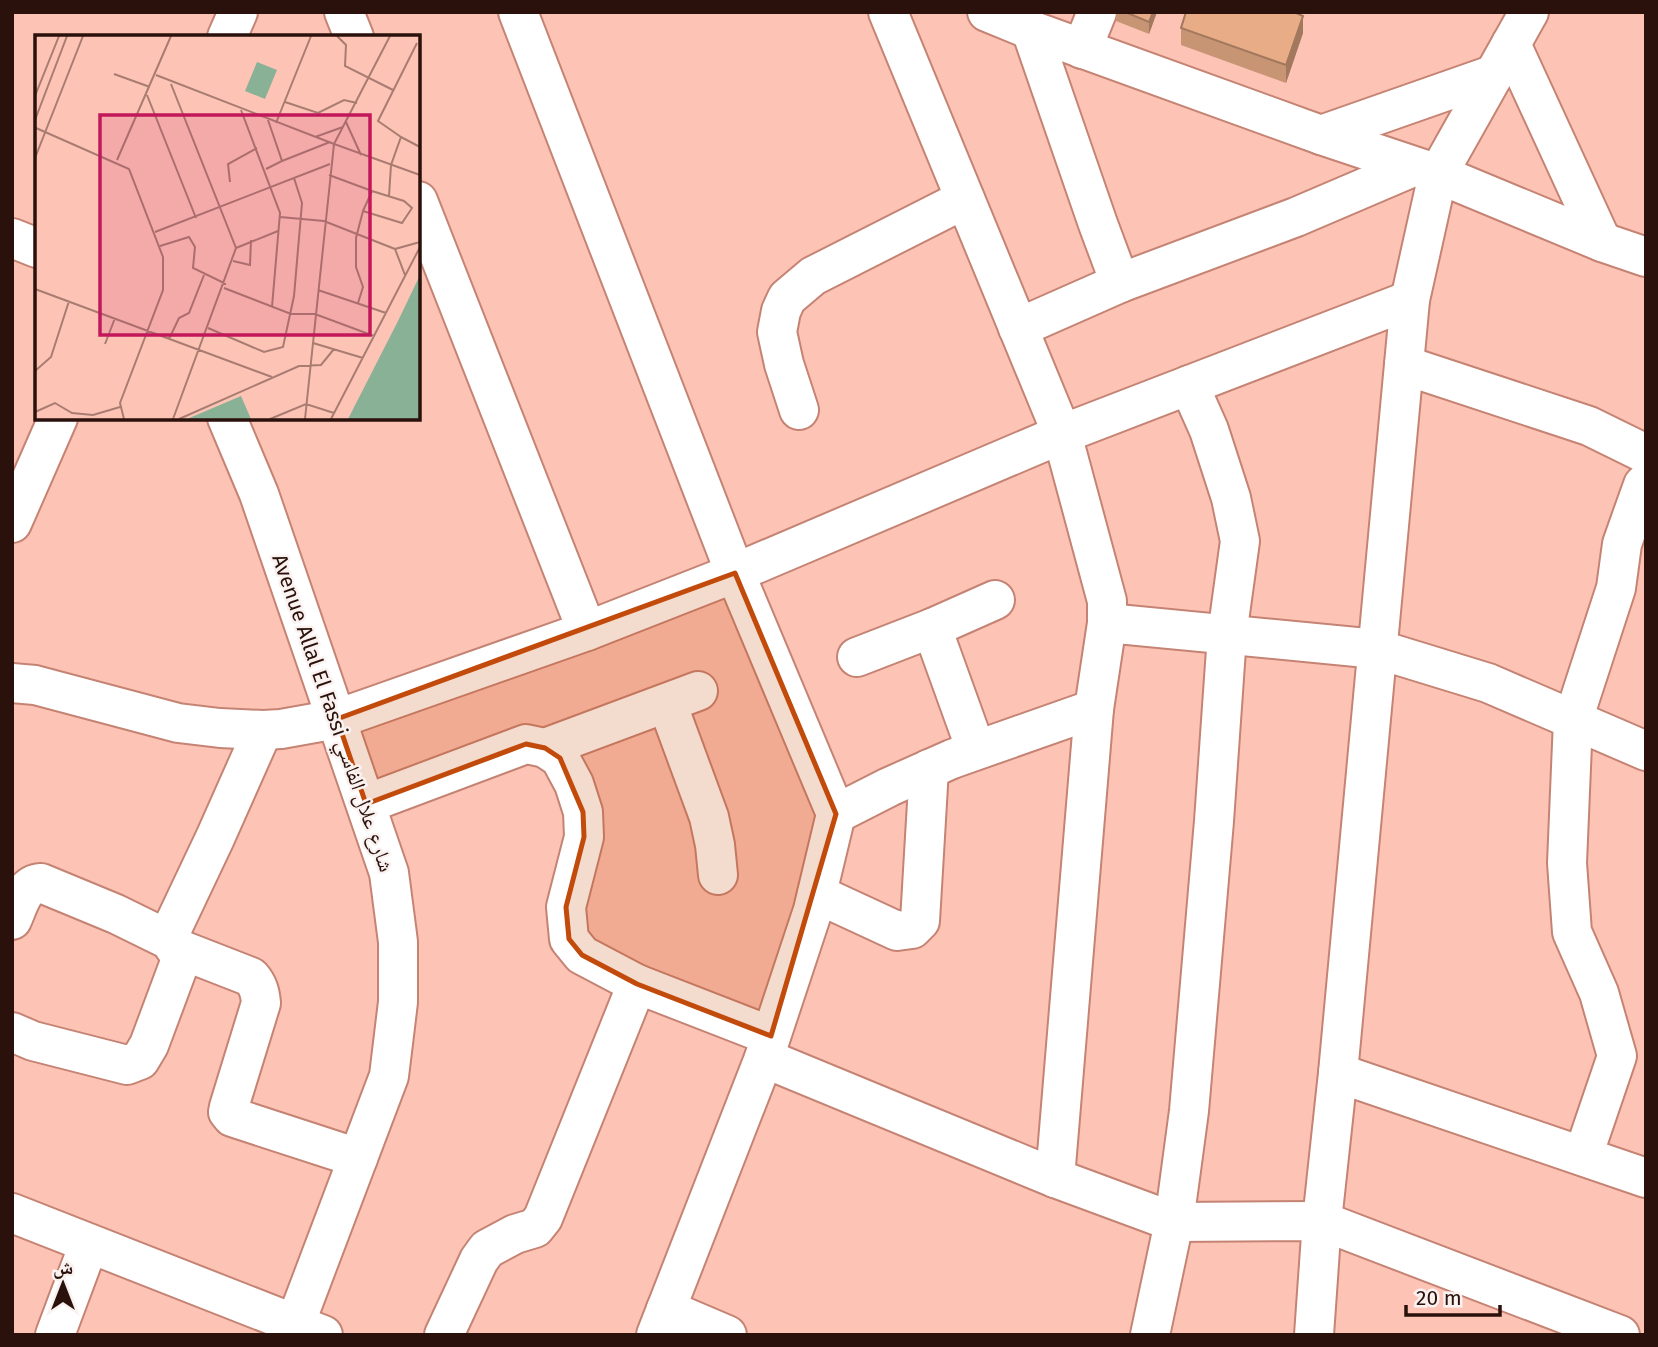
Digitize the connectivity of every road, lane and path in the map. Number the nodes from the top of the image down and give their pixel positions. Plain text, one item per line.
1 (238, 12) edge
2 (344, 12) edge
3 (518, 12) edge
4 (888, 12) edge
5 (987, 12) edge
6 (1097, 12) edge
7 (1031, 30) junction
8 (228, 35) edge
9 (353, 35) edge
10 (1512, 43) edge
11 (1082, 48) junction
12 (1321, 135) junction
13 (1425, 171) junction
14 (965, 199) junction
15 (420, 206) edge
16 (12, 238) edge
17 (1602, 242) junction
18 (35, 247) edge
19 (1646, 257) edge
20 (1120, 284) junction
21 (1410, 300) junction
22 (1018, 328) junction
23 (1404, 365) junction
24 (1189, 385) junction
25 (799, 410) dead end
26 (57, 420) edge
27 (228, 420) edge
28 (1062, 434) junction
29 (1646, 454) edge
30 (1646, 482) edge
31 (12, 523) edge
32 (735, 573) junction
33 (1631, 592) edge
34 (995, 600) dead end
35 (1107, 623) junction
36 (932, 628) junction
37 (587, 631) junction
38 (1227, 635) junction
39 (1377, 649) junction
40 (857, 657) dead end
41 (12, 682) edge
42 (1094, 709) junction
43 (337, 719) junction
44 (1573, 720) junction
45 (263, 730) junction
46 (545, 748) junction
47 (976, 750) junction
48 (1646, 751) edge
49 (929, 769) junction
50 (366, 804) junction
51 (836, 814) junction
52 (718, 875) dead end
53 (817, 894) junction
54 (12, 920) edge
55 (178, 946) junction
56 (637, 984) junction
57 (12, 1032) edge
58 (768, 1047) junction
59 (1338, 1073) junction
60 (1583, 1156) junction
61 (358, 1158) junction
62 (1055, 1178) junction
63 (1646, 1178) edge
64 (12, 1213) edge
65 (1322, 1221) junction
66 (1174, 1222) junction
67 (89, 1244) junction
68 (661, 1322) edge
69 (303, 1331) edge
70 (55, 1335) edge
71 (444, 1335) edge
72 (727, 1335) edge
73 (1150, 1335) edge
74 (1314, 1335) edge
75 (1620, 1335) edge

1 - 8 street
2 - 9 street
3 - 32 street
4 - 14 street
5 - 7 street
6 - 11 street
7 - 11 street
7 - 20 street
10 - 12 street
10 - 13 street
10 - 17 street
11 - 12 street
12 - 13 street
13 - 17 street
13 - 20 street
13 - 21 street
14 - 22 street
14 - 25 street
15 - 37 street
16 - 18 street
17 - 19 street
20 - 22 street
21 - 23 street
21 - 24 street
22 - 28 street
23 - 29 street
23 - 39 street
24 - 28 street
24 - 38 street
26 - 31 street
27 - 43 street, Avenue Allal El Fassi شارع علال الفاسي
28 - 32 street
28 - 35 street
30 - 33 street
32 - 37 street
32 - 51 street
33 - 44 street
34 - 36 street
35 - 38 street
35 - 42 street
36 - 40 street
36 - 47 street
37 - 43 street
38 - 39 street
38 - 66 street
39 - 44 street
39 - 59 street
41 - 45 street
42 - 47 street
42 - 62 street
43 - 45 street
43 - 50 street, Avenue Allal El Fassi شارع علال الفاسي
44 - 48 street
44 - 60 street
45 - 55 street
46 - 50 street
46 - 52 street
46 - 56 street
47 - 49 street
49 - 51 street
49 - 53 street
50 - 61 street, Avenue Allal El Fassi شارع علال الفاسي
51 - 53 street
53 - 58 street
54 - 55 street
55 - 57 street
55 - 61 street
56 - 58 street
56 - 71 street
58 - 62 street
58 - 68 street
59 - 60 street
59 - 65 street
60 - 63 street
61 - 69 street, Avenue Allal El Fassi شارع علال الفاسي
62 - 66 street
64 - 67 street
65 - 66 street
65 - 74 street
65 - 75 street
66 - 73 street
67 - 69 street
67 - 70 street
68 - 72 street

